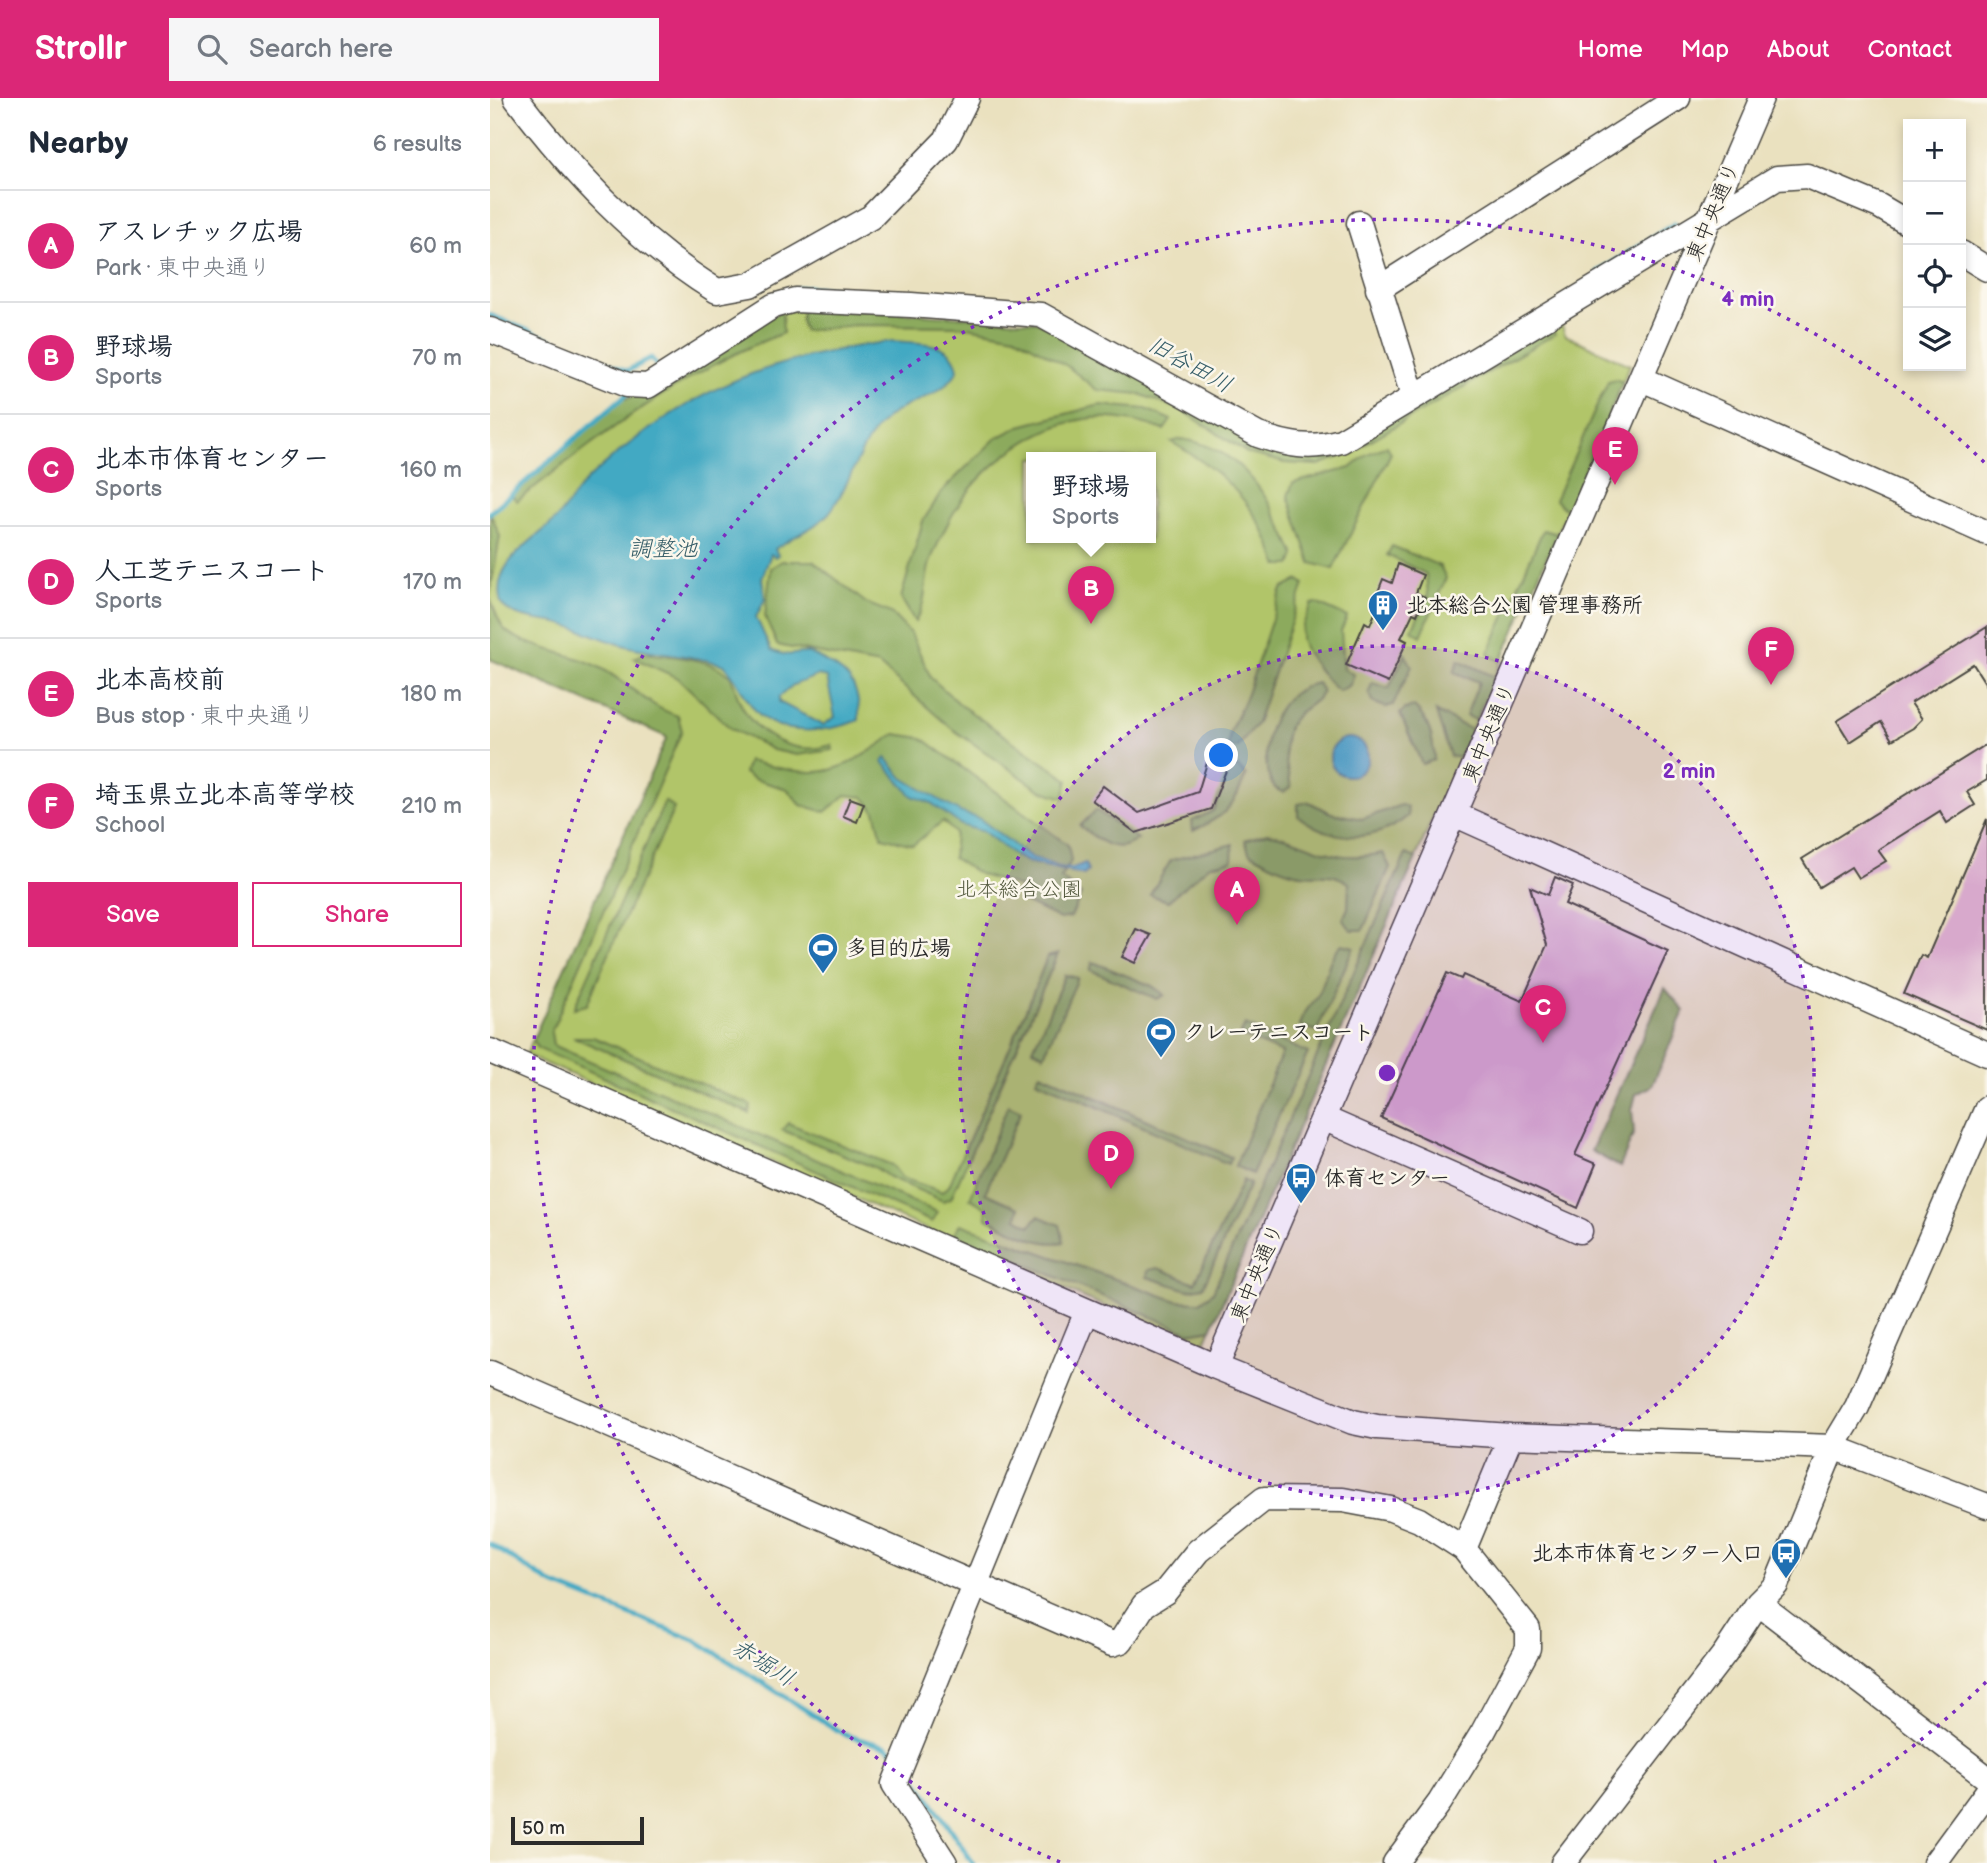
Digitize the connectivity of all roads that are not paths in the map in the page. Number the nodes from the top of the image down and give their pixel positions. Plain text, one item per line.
1 (516, 98) edge
2 (967, 98) edge
3 (1678, 98) edge
4 (1761, 98) edge
5 (1710, 218) junction
6 (1903, 220) edge
7 (1359, 223) dead end
8 (1966, 256) edge
9 (1987, 269) edge
10 (793, 285) junction
11 (1378, 289) junction
12 (490, 330) edge
13 (1642, 379) junction
14 (1417, 394) junction
15 (1987, 533) edge
16 (1454, 814) junction
17 (490, 1051) edge
18 (1987, 1054) edge
19 (1987, 1108) edge
20 (1323, 1118) junction
21 (1580, 1231) dead end
22 (1087, 1311) junction
23 (1216, 1367) junction
24 (490, 1373) edge
25 (1511, 1436) junction
26 (1833, 1447) junction
27 (1987, 1506) edge
28 (1464, 1549) junction
29 (976, 1584) junction
30 (1758, 1603) junction
31 (1987, 1778) edge
32 (1987, 1792) edge
33 (944, 1863) edge
34 (1395, 1863) edge
35 (1563, 1863) edge
36 (1935, 1863) edge

1 - 10 street
2 - 10 street
3 - 11 street
4 - 5 street, 東中央通り
5 - 6 street
5 - 13 street, 東中央通り
5 - 14 street
7 - 11 street
8 - 9 street
10 - 12 street
10 - 14 street
11 - 14 street
13 - 15 street
13 - 16 street, 東中央通り
16 - 18 street
16 - 20 street, 東中央通り
17 - 22 street
19 - 26 street
20 - 21 street
20 - 23 street, 東中央通り
22 - 23 street
22 - 29 street
23 - 25 street
24 - 29 street
25 - 26 street
25 - 28 street
26 - 27 street
26 - 30 street
28 - 29 street
28 - 34 street
29 - 33 street
30 - 31 street
30 - 35 street
32 - 36 street

